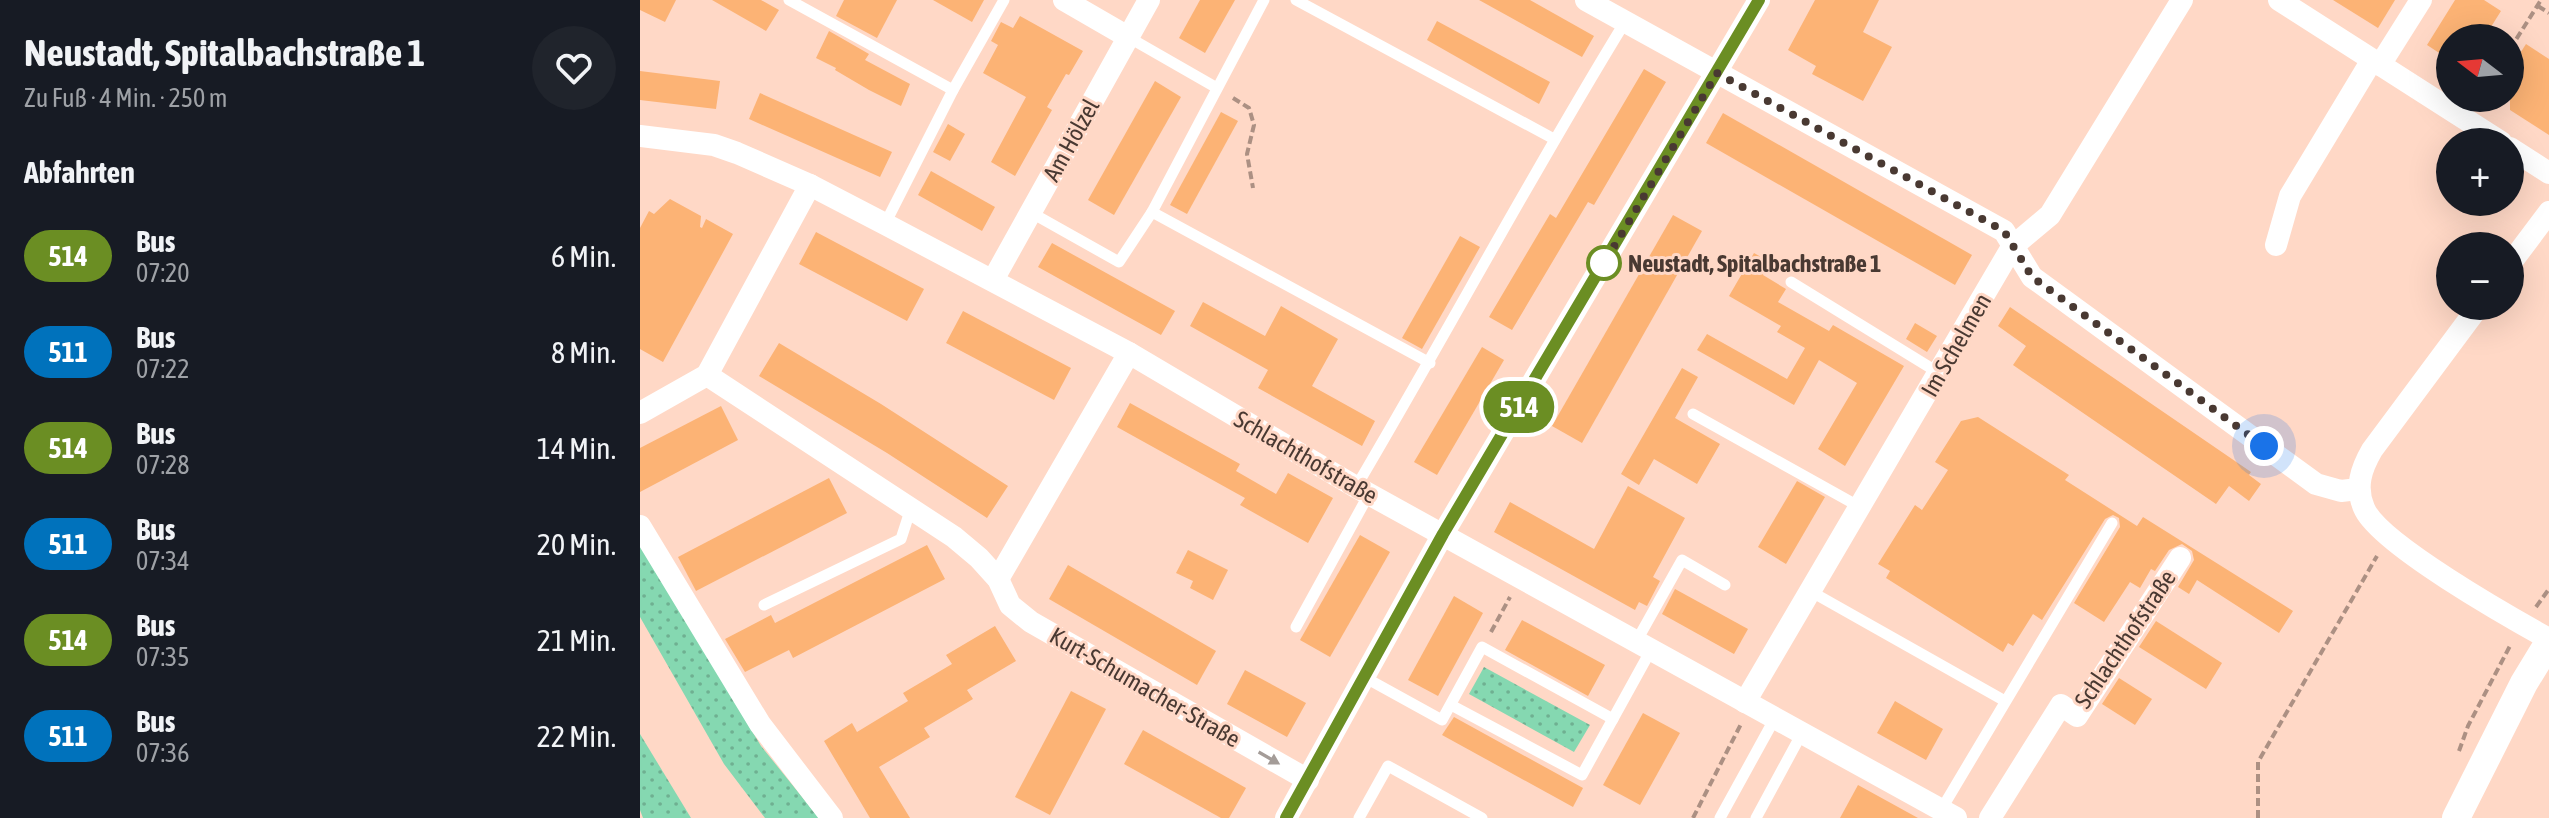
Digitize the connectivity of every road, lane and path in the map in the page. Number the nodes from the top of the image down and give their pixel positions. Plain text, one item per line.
1 (789, 0) edge
2 (1004, 0) edge
3 (1064, 0) edge
4 (1149, 0) edge
5 (1264, 0) edge
6 (1296, 0) edge
7 (1586, 0) edge
8 (1759, 0) edge
9 (2182, 0) edge
10 (2279, 0) edge
11 (2421, 0) edge
12 (2541, 0) edge
13 (2538, 6) junction
14 (2549, 13) edge
15 (1625, 22) junction
16 (2524, 28) edge
17 (1128, 37) junction
18 (2376, 62) junction
19 (1717, 73) junction
20 (1217, 88) junction
21 (953, 90) junction
22 (2479, 128) edge
23 (640, 136) edge
24 (1554, 139) junction
25 (2524, 157) edge
26 (2549, 173) edge
27 (810, 185) junction
28 (1253, 188) dead end
29 (1030, 212) junction
30 (1152, 212) junction
31 (2549, 212) edge
32 (885, 224) junction
33 (2276, 245) dead end
34 (2524, 245) edge
35 (2012, 247) junction
36 (993, 280) junction
37 (1791, 282) dead end
38 (2469, 320) edge
39 (1129, 353) junction
40 (1430, 363) junction
41 (1939, 374) junction
42 (707, 375) junction
43 (640, 413) edge
44 (1693, 414) dead end
45 (2358, 489) junction
46 (1363, 490) junction
47 (1860, 507) junction
48 (911, 508) junction
49 (2112, 523) dead end
50 (640, 526) edge
51 (1443, 534) junction
52 (2388, 537) junction
53 (2180, 558) dead end
54 (1520, 578) junction
55 (998, 579) junction
56 (1725, 585) dead end
57 (1810, 591) junction
58 (764, 605) dead end
59 (1296, 627) dead end
60 (2549, 640) edge
61 (1644, 646) junction
62 (1482, 647) junction
63 (1364, 677) junction
64 (2005, 701) junction
65 (1745, 702) junction
66 (1451, 705) junction
67 (1775, 718) junction
68 (1613, 719) junction
69 (1802, 733) junction
70 (1308, 780) junction
71 (1948, 814) edge
72 (832, 818) edge
73 (1286, 818) edge
74 (1359, 818) edge
75 (1482, 818) edge
76 (1693, 818) edge
77 (1720, 818) edge
78 (1756, 818) edge
79 (1990, 818) edge
80 (2258, 818) edge
81 (2456, 818) edge

1 - 21 lane
2 - 21 lane
3 - 17 street
4 - 17 street, Am Hölzel
5 - 20 lane
6 - 24 lane
7 - 15 street
8 - 19 street
9 - 35 street, Im Schelmen
10 - 18 street
11 - 18 street
12 - 13 path
13 - 14 path
13 - 16 path
15 - 19 street
15 - 24 lane
17 - 20 lane
17 - 29 street, Am Hölzel
18 - 22 street
18 - 33 street
19 - 35 street
19 - 51 street
20 - 28 path
20 - 30 lane
21 - 32 lane
23 - 27 street, Schlachthofstraße
24 - 40 lane
25 - 26 street
27 - 32 street, Schlachthofstraße
27 - 42 street
29 - 30 lane
29 - 36 street, Am Hölzel
30 - 40 lane
31 - 34 street
32 - 36 street, Schlachthofstraße
35 - 41 street, Im Schelmen
35 - 45 street
36 - 39 street, Schlachthofstraße
37 - 41 lane
38 - 45 street
39 - 46 street, Schlachthofstraße
39 - 55 street
40 - 46 lane
41 - 47 street, Im Schelmen
42 - 43 street
42 - 48 street, Kurt-Schumacher-Straße
44 - 47 lane
45 - 52 street
46 - 51 street, Schlachthofstraße
46 - 59 lane
47 - 57 street, Im Schelmen
48 - 55 street, Kurt-Schumacher-Straße
48 - 58 lane
49 - 64 lane
50 - 72 street
51 - 54 street, Schlachthofstraße
51 - 63 street
52 - 60 street
52 - 80 path
53 - 79 street, Schlachthofstraße
54 - 61 street, Schlachthofstraße
54 - 62 path
55 -> 70 street, Kurt-Schumacher-Straße
56 - 61 lane
57 - 64 lane
57 - 65 street, Im Schelmen
60 - 81 street
61 - 65 street, Schlachthofstraße
61 - 68 lane
62 - 66 lane
62 - 68 lane
63 - 66 lane
63 - 70 street
64 - 71 lane
65 - 67 street, Schlachthofstraße
65 - 76 path
66 - 68 lane
67 - 69 street, Schlachthofstraße
67 - 77 lane
69 - 71 street, Schlachthofstraße
69 - 78 lane
70 - 73 street
74 - 75 lane

